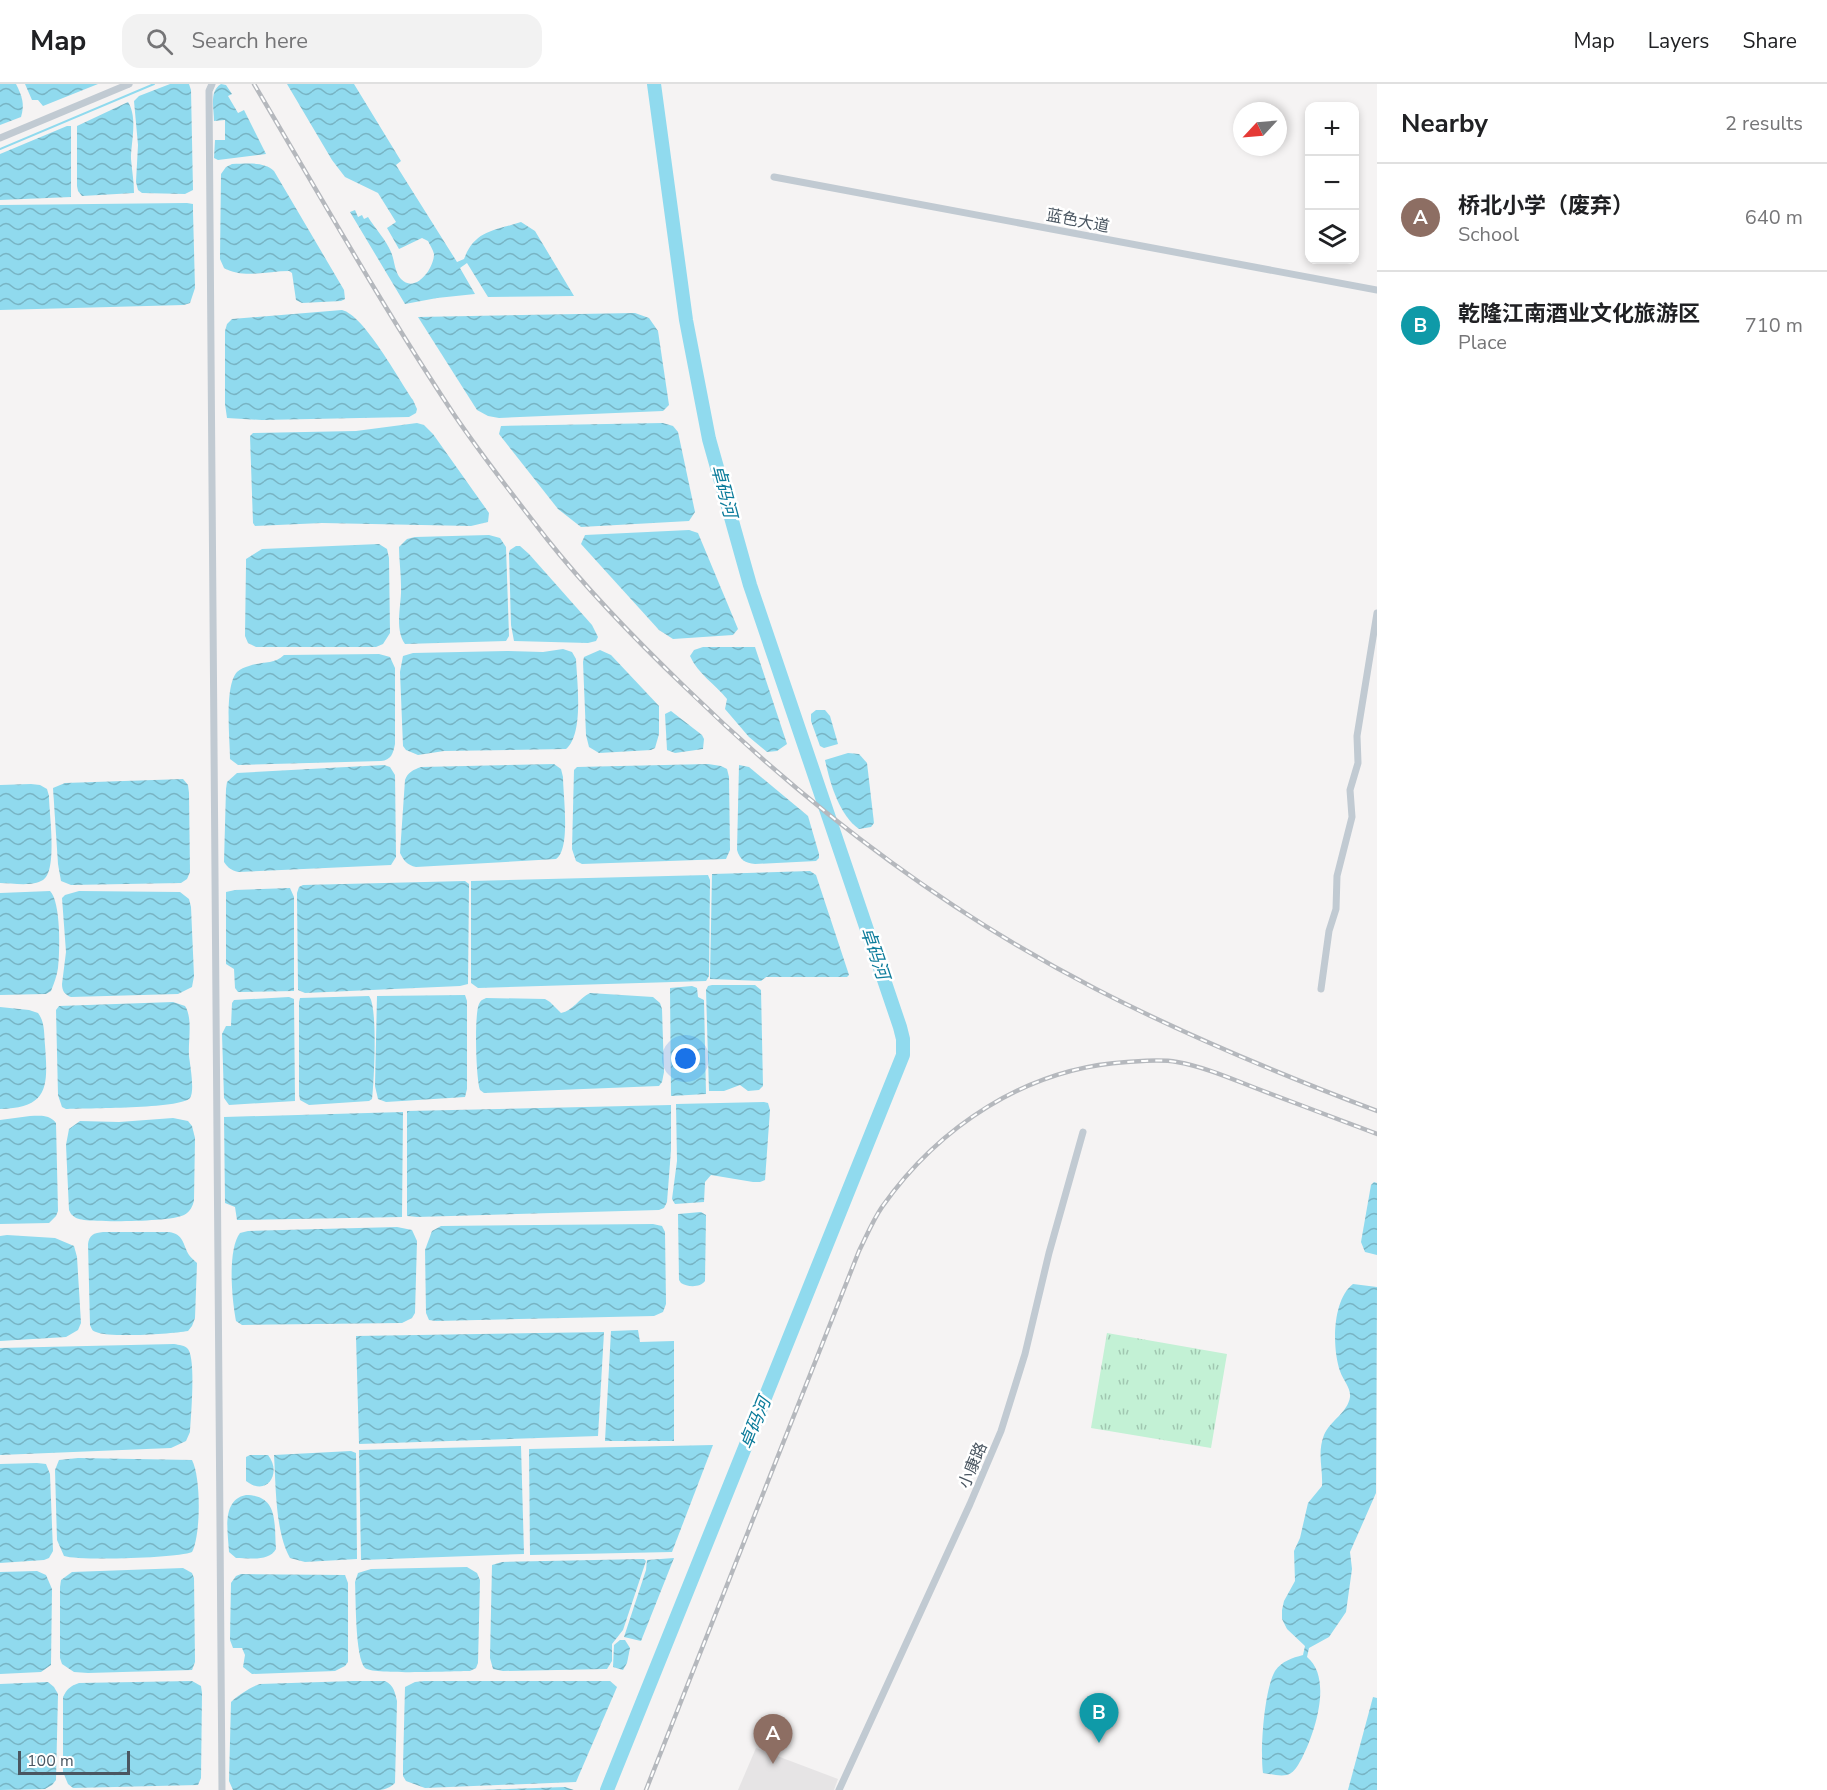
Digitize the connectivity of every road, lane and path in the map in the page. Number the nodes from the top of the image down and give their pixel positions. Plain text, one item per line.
1 (129, 84) edge
2 (212, 84) edge
3 (0, 138) edge
4 (774, 177) dead end
5 (1377, 290) edge
6 (1377, 613) edge
7 (1321, 989) dead end
8 (1083, 1132) dead end
9 (222, 1790) edge
10 (839, 1790) edge

1 - 3 street
2 - 9 street
4 - 5 street, 蓝色大道
6 - 7 street
8 - 10 street, 小康路

